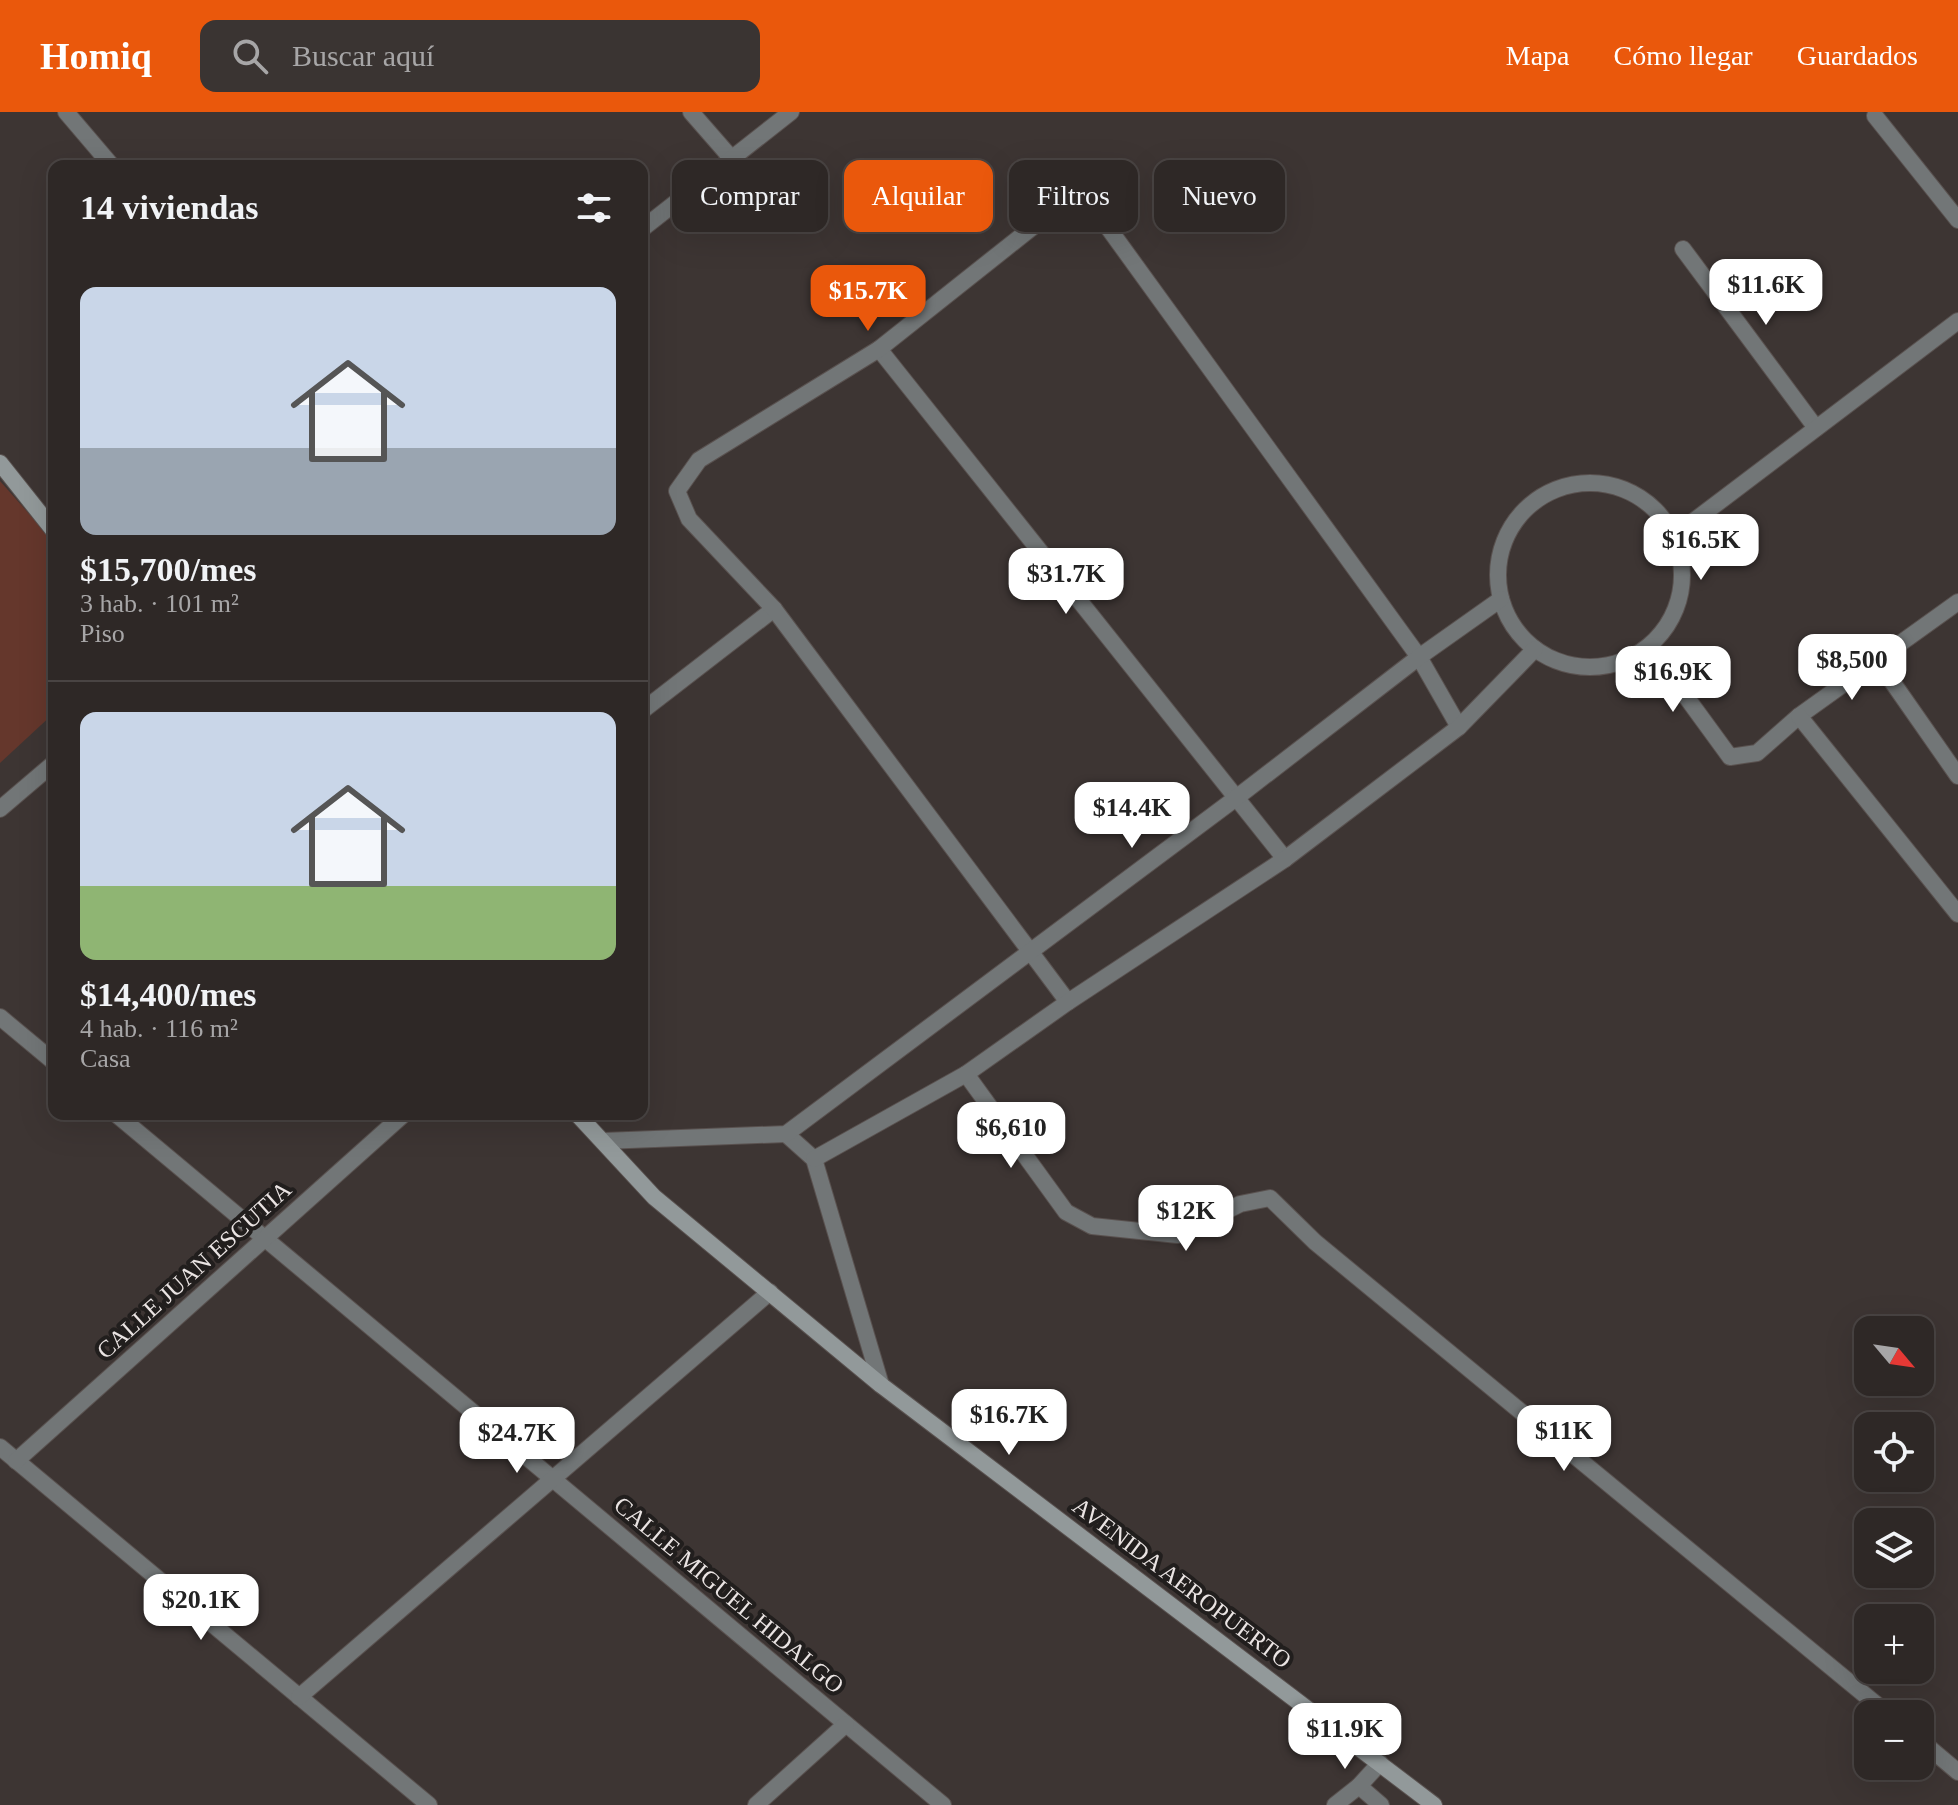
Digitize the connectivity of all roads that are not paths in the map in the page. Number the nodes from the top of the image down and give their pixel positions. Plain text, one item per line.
1 (66, 112) edge
2 (691, 112) edge
3 (791, 112) edge
4 (1875, 116) dead end
5 (732, 159) junction
6 (107, 160) edge
7 (1958, 220) edge
8 (648, 224) edge
9 (1683, 249) dead end
10 (1958, 321) edge
11 (879, 349) junction
12 (1816, 428) junction
13 (0, 463) edge
14 (48, 523) edge
15 (1674, 536) junction
16 (1501, 599) junction
17 (1958, 602) edge
18 (774, 609) junction
19 (1649, 646) junction
20 (1535, 649) junction
21 (1419, 657) junction
22 (1877, 660) junction
23 (648, 706) edge
24 (1799, 716) junction
25 (1459, 727) junction
26 (48, 768) edge
27 (1958, 776) edge
28 (1236, 798) junction
29 (0, 809) edge
30 (1285, 859) junction
31 (1958, 914) edge
32 (1029, 950) junction
33 (1068, 1002) junction
34 (0, 1017) edge
35 (48, 1057) edge
36 (966, 1074) junction
37 (123, 1120) edge
38 (397, 1120) edge
39 (583, 1120) edge
40 (786, 1134) junction
41 (603, 1141) junction
42 (814, 1159) junction
43 (265, 1239) junction
44 (770, 1292) junction
45 (881, 1385) junction
46 (0, 1447) edge
47 (16, 1461) junction
48 (552, 1478) junction
49 (299, 1697) junction
50 (1871, 1700) edge
51 (846, 1724) junction
52 (1934, 1752) edge
53 (1380, 1763) junction
54 (1958, 1772) edge
55 (1359, 1786) junction
56 (429, 1805) edge
57 (756, 1805) edge
58 (943, 1805) edge
59 (1335, 1805) edge
60 (1381, 1805) edge
61 (1434, 1805) edge

1 - 6 street
2 - 5 street
3 - 5 street
4 - 7 street
5 - 8 street
9 - 12 street
10 - 12 street
11 - 18 street
11 - 21 street
11 - 28 street
12 - 15 street
13 - 14 main road
15 - 16 street
15 - 19 street
16 - 20 street
16 - 21 street
17 - 22 street
18 - 23 street
18 - 32 street
19 - 20 street
19 - 24 street
20 - 25 street
21 - 25 street
21 - 28 street
22 - 24 street
22 - 27 street
24 - 31 street
25 - 30 street
26 - 29 street
28 - 30 street
28 - 32 street
30 - 33 street
32 - 33 street
32 - 40 street
33 - 36 street
34 - 35 street
36 - 42 street
36 - 50 street
37 - 43 street, CALLE MIGUEL HIDALGO
38 - 43 street, CALLE JUAN ESCUTIA
39 - 41 main road, AVENIDA AEROPUERTO
40 - 41 street
40 - 42 street
41 - 44 main road, AVENIDA AEROPUERTO
42 - 45 street
43 - 47 street, CALLE JUAN ESCUTIA
43 - 48 street, CALLE MIGUEL HIDALGO
44 - 45 main road, AVENIDA AEROPUERTO
44 - 48 street
45 - 53 main road, AVENIDA AEROPUERTO
46 - 47 street
47 - 49 street
48 - 49 street
48 - 51 street, CALLE MIGUEL HIDALGO
49 - 56 street
51 - 57 street
51 - 58 street, CALLE MIGUEL HIDALGO
52 - 54 street
53 - 55 street
53 - 61 main road, AVENIDA AEROPUERTO
55 - 59 street
55 - 60 street

